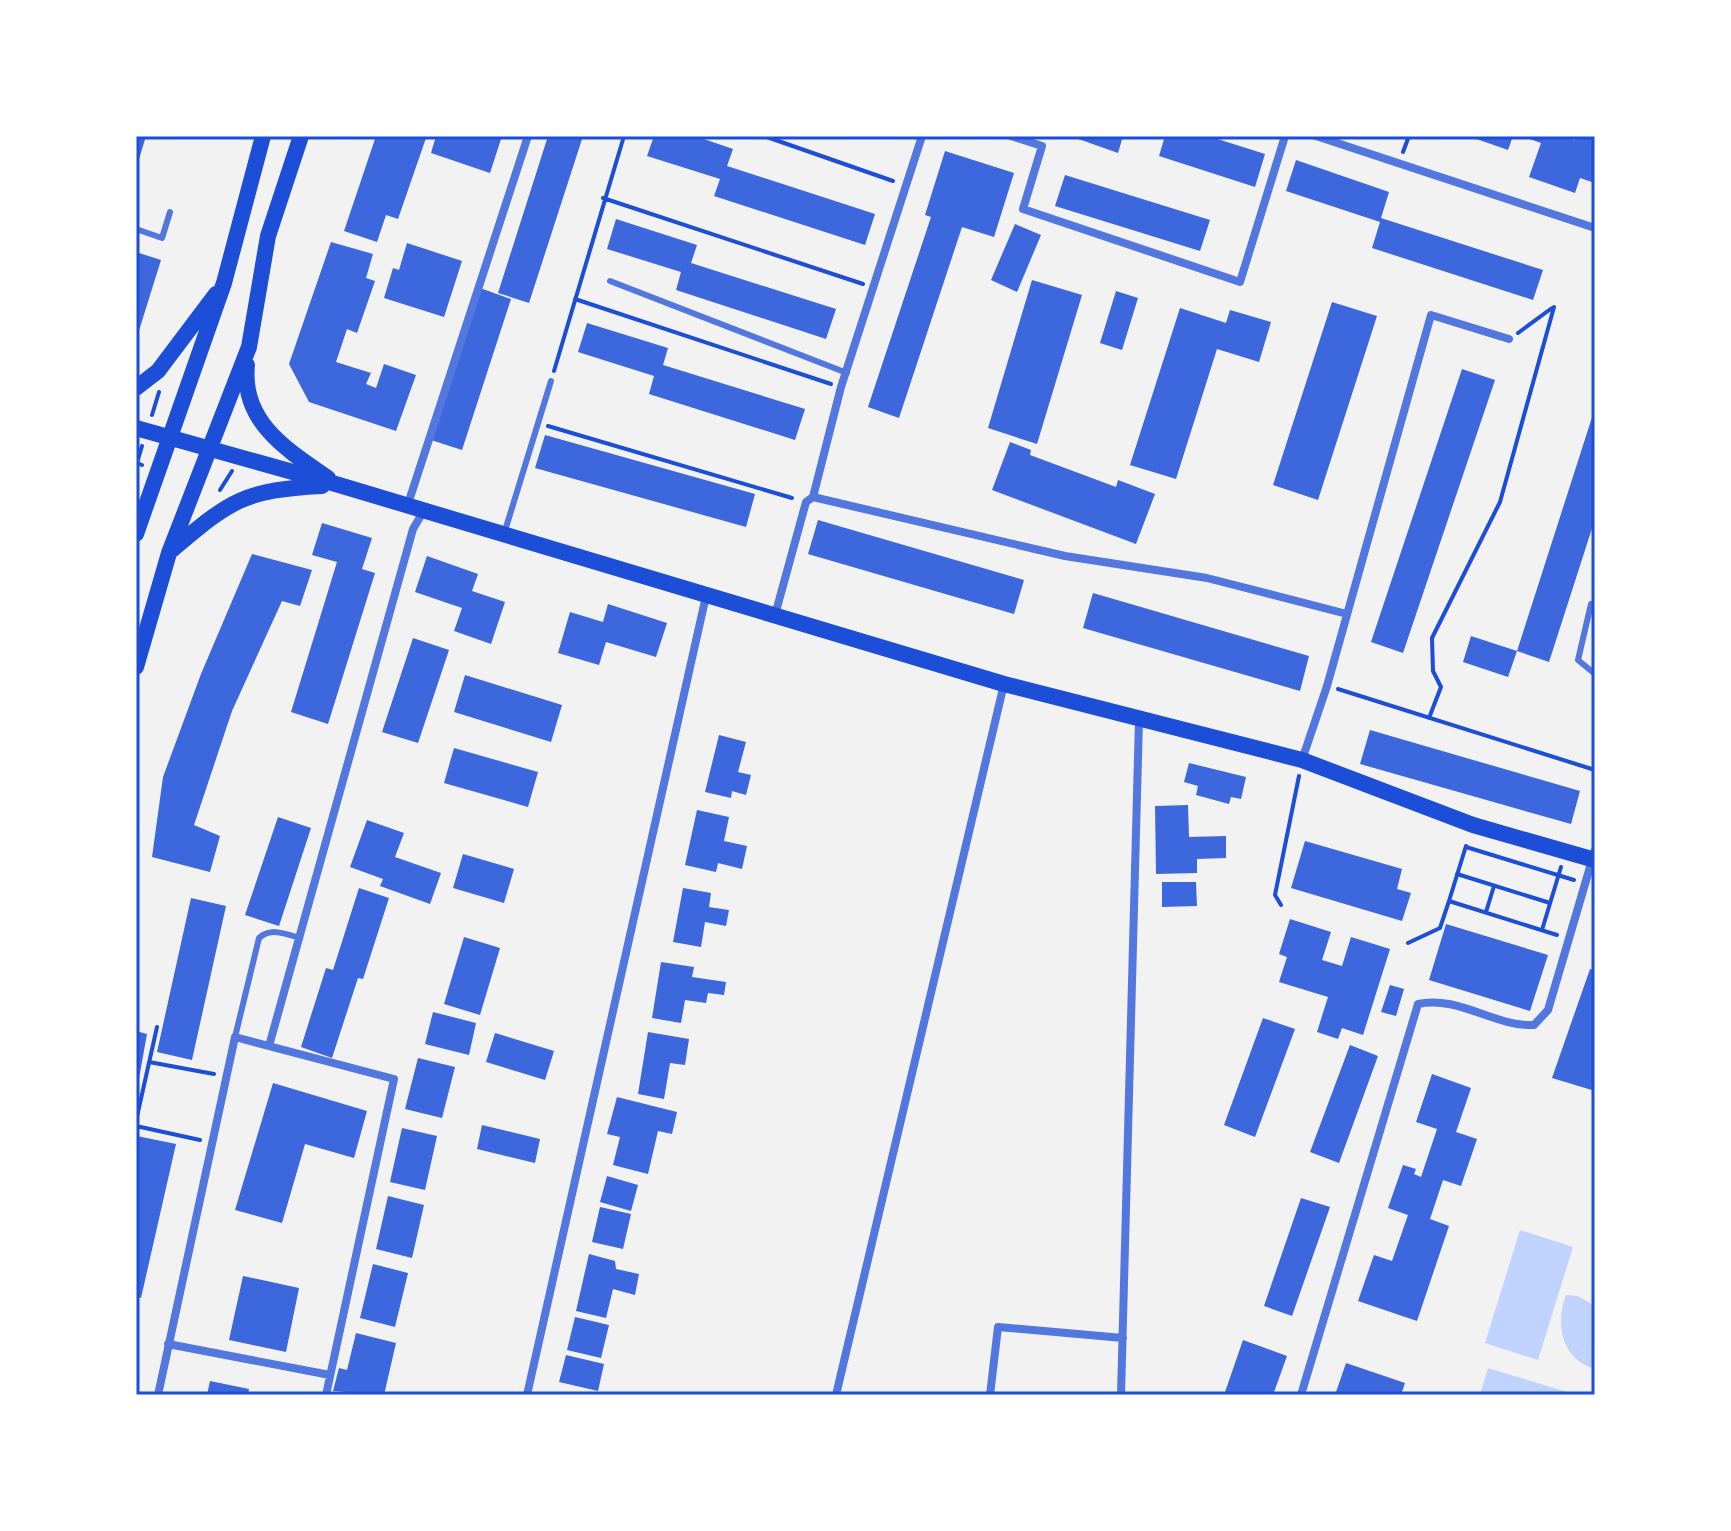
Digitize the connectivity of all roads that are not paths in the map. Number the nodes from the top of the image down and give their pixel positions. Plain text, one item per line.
1 (263, 136) edge
2 (301, 136) edge
3 (528, 136) edge
4 (922, 136) edge
5 (1011, 136) edge
6 (1285, 136) edge
7 (1316, 136) edge
8 (170, 212) dead end
9 (1595, 228) edge
10 (136, 229) edge
11 (610, 281) dead end
12 (224, 283) junction
13 (1509, 339) road end
14 (249, 347) junction
15 (847, 373) junction
16 (551, 381) road end
17 (136, 388) edge
18 (136, 428) edge
19 (171, 439) junction
20 (209, 450) junction
21 (339, 485) junction
22 (809, 500) junction
23 (415, 510) junction
24 (136, 534) edge
25 (503, 536) junction
26 (169, 553) junction
27 (706, 596) junction
28 (1591, 604) dead end
29 (1347, 614) junction
30 (774, 616) junction
31 (136, 667) edge
32 (1595, 674) edge
33 (1004, 684) junction
34 (1139, 720) junction
35 (1302, 760) junction
36 (1595, 850) edge
37 (1594, 860) edge
38 (300, 938) junction
39 (235, 1037) junction
40 (269, 1046) junction
41 (1123, 1338) junction
42 (168, 1344) junction
43 (330, 1375) junction
44 (158, 1395) edge
45 (326, 1395) edge
46 (527, 1395) edge
47 (836, 1395) edge
48 (990, 1395) edge
49 (1121, 1395) edge
50 (1301, 1395) edge

1 - 12 main road
2 - 14 main road
3 - 23 street
4 - 15 street
5 - 6 street
7 - 9 street
8 - 10 lane
11 - 15 lane
12 - 17 main road
12 - 19 main road
13 - 29 street
14 - 20 main road
14 - 21 main road
15 - 22 street
16 - 25 lane
18 - 19 main road
19 - 20 main road
19 - 24 main road
20 - 21 main road
20 - 26 main road
21 - 23 main road
21 - 26 main road
22 - 29 street
22 - 30 street
23 - 25 main road
23 - 38 street
25 - 27 main road
26 - 31 main road
27 - 30 main road
27 - 46 street
28 - 32 lane
29 - 35 street
30 - 33 main road
33 - 34 main road
33 - 47 street
34 - 35 main road
34 - 41 street
35 - 37 main road
36 - 37 street
37 - 50 street
38 - 39 lane
38 - 40 street
39 - 40 street
39 - 42 street
40 - 43 street
41 - 48 street
41 - 49 street
42 - 43 street
42 - 44 street
43 - 45 street

